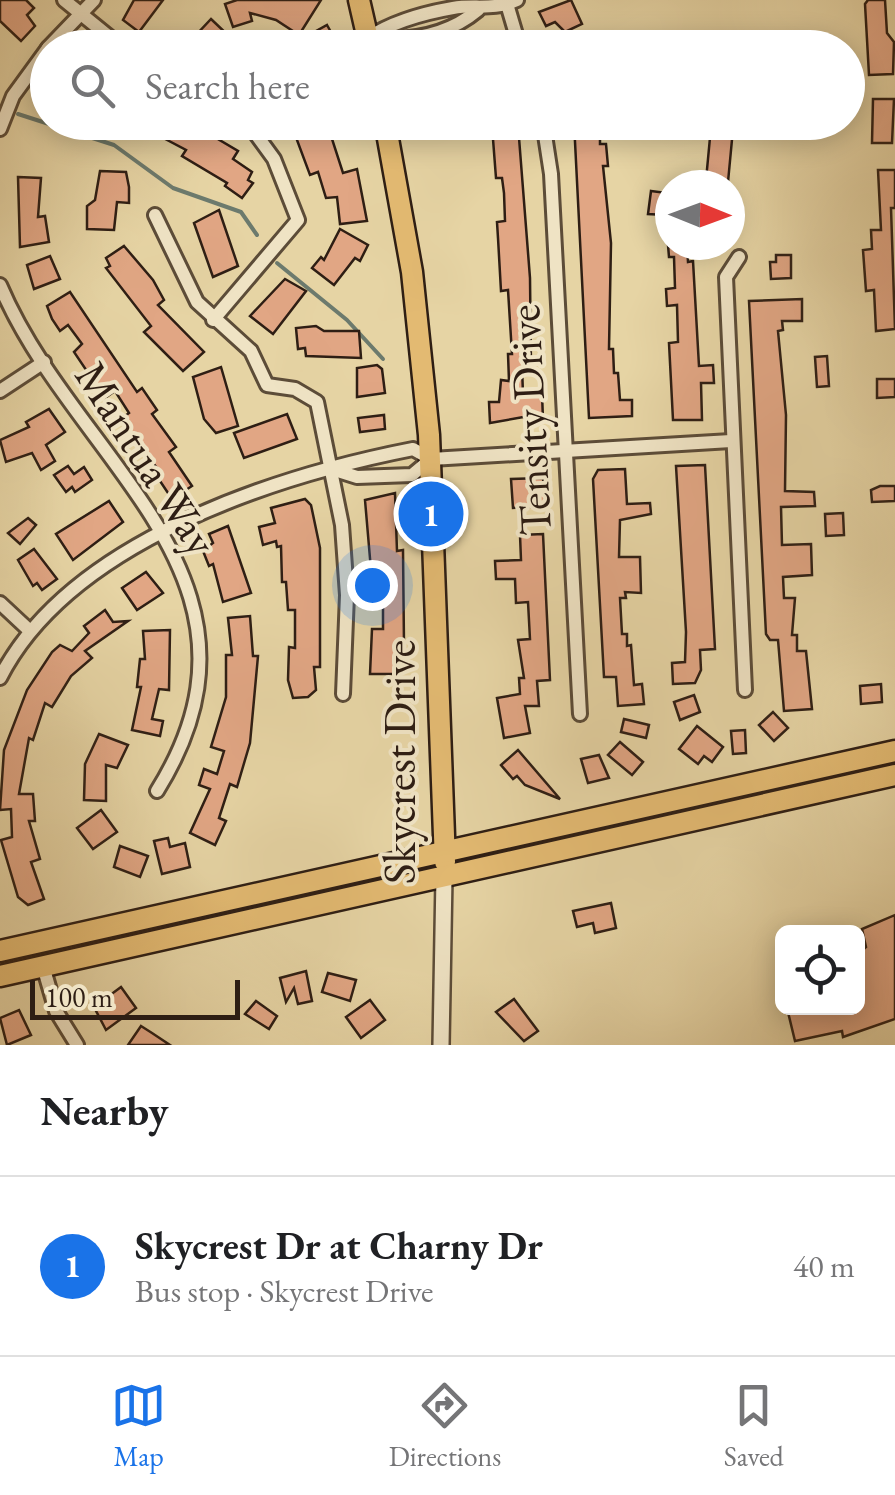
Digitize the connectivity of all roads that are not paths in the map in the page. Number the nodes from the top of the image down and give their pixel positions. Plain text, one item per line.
1 (64, 0) edge
2 (94, 0) edge
3 (359, 0) edge
4 (512, 2) edge
5 (82, 17) junction
6 (68, 30) edge
7 (99, 30) edge
8 (366, 30) edge
9 (442, 30) edge
10 (517, 30) edge
11 (30, 73) edge
12 (0, 129) edge
13 (260, 140) edge
14 (388, 140) edge
15 (546, 140) edge
16 (154, 215) dead end
17 (737, 260) edge
18 (0, 285) edge
19 (213, 320) junction
20 (44, 362) junction
21 (0, 391) edge
22 (731, 441) junction
23 (565, 452) junction
24 (431, 459) junction
25 (334, 471) junction
26 (160, 532) junction
27 (0, 604) edge
28 (30, 631) junction
29 (0, 678) edge
30 (744, 690) dead end
31 (343, 694) dead end
32 (580, 714) dead end
33 (895, 751) edge
34 (895, 775) edge
35 (157, 791) dead end
36 (446, 852) junction
37 (444, 877) junction
38 (0, 951) edge
39 (43, 966) junction
40 (0, 976) edge
41 (77, 1045) edge
42 (440, 1045) edge

1 - 5 street
2 - 5 street
3 - 8 main road
4 - 9 street
4 - 10 street
5 - 6 street
5 - 7 street
11 - 12 street
13 - 19 street
14 - 24 main road, Skycrest Drive
15 - 23 street, Tensity Drive
16 - 19 street
17 - 22 street
18 - 20 street, Mantua Way
19 - 25 street
20 - 21 street
20 - 26 street, Mantua Way
22 - 23 street
22 - 30 street
23 - 24 street
23 - 32 street, Tensity Drive
24 - 25 street
24 - 25 street
24 - 36 main road, Skycrest Drive
25 - 26 street
25 - 31 street
26 - 28 street
26 - 35 street, Mantua Way
27 - 28 street
28 - 29 street
33 - 36 main road
34 - 37 main road
36 - 37 main road, Skycrest Drive
36 - 38 main road
37 - 39 main road
37 - 42 street, Skycrest Drive
39 - 40 main road
39 - 41 street

